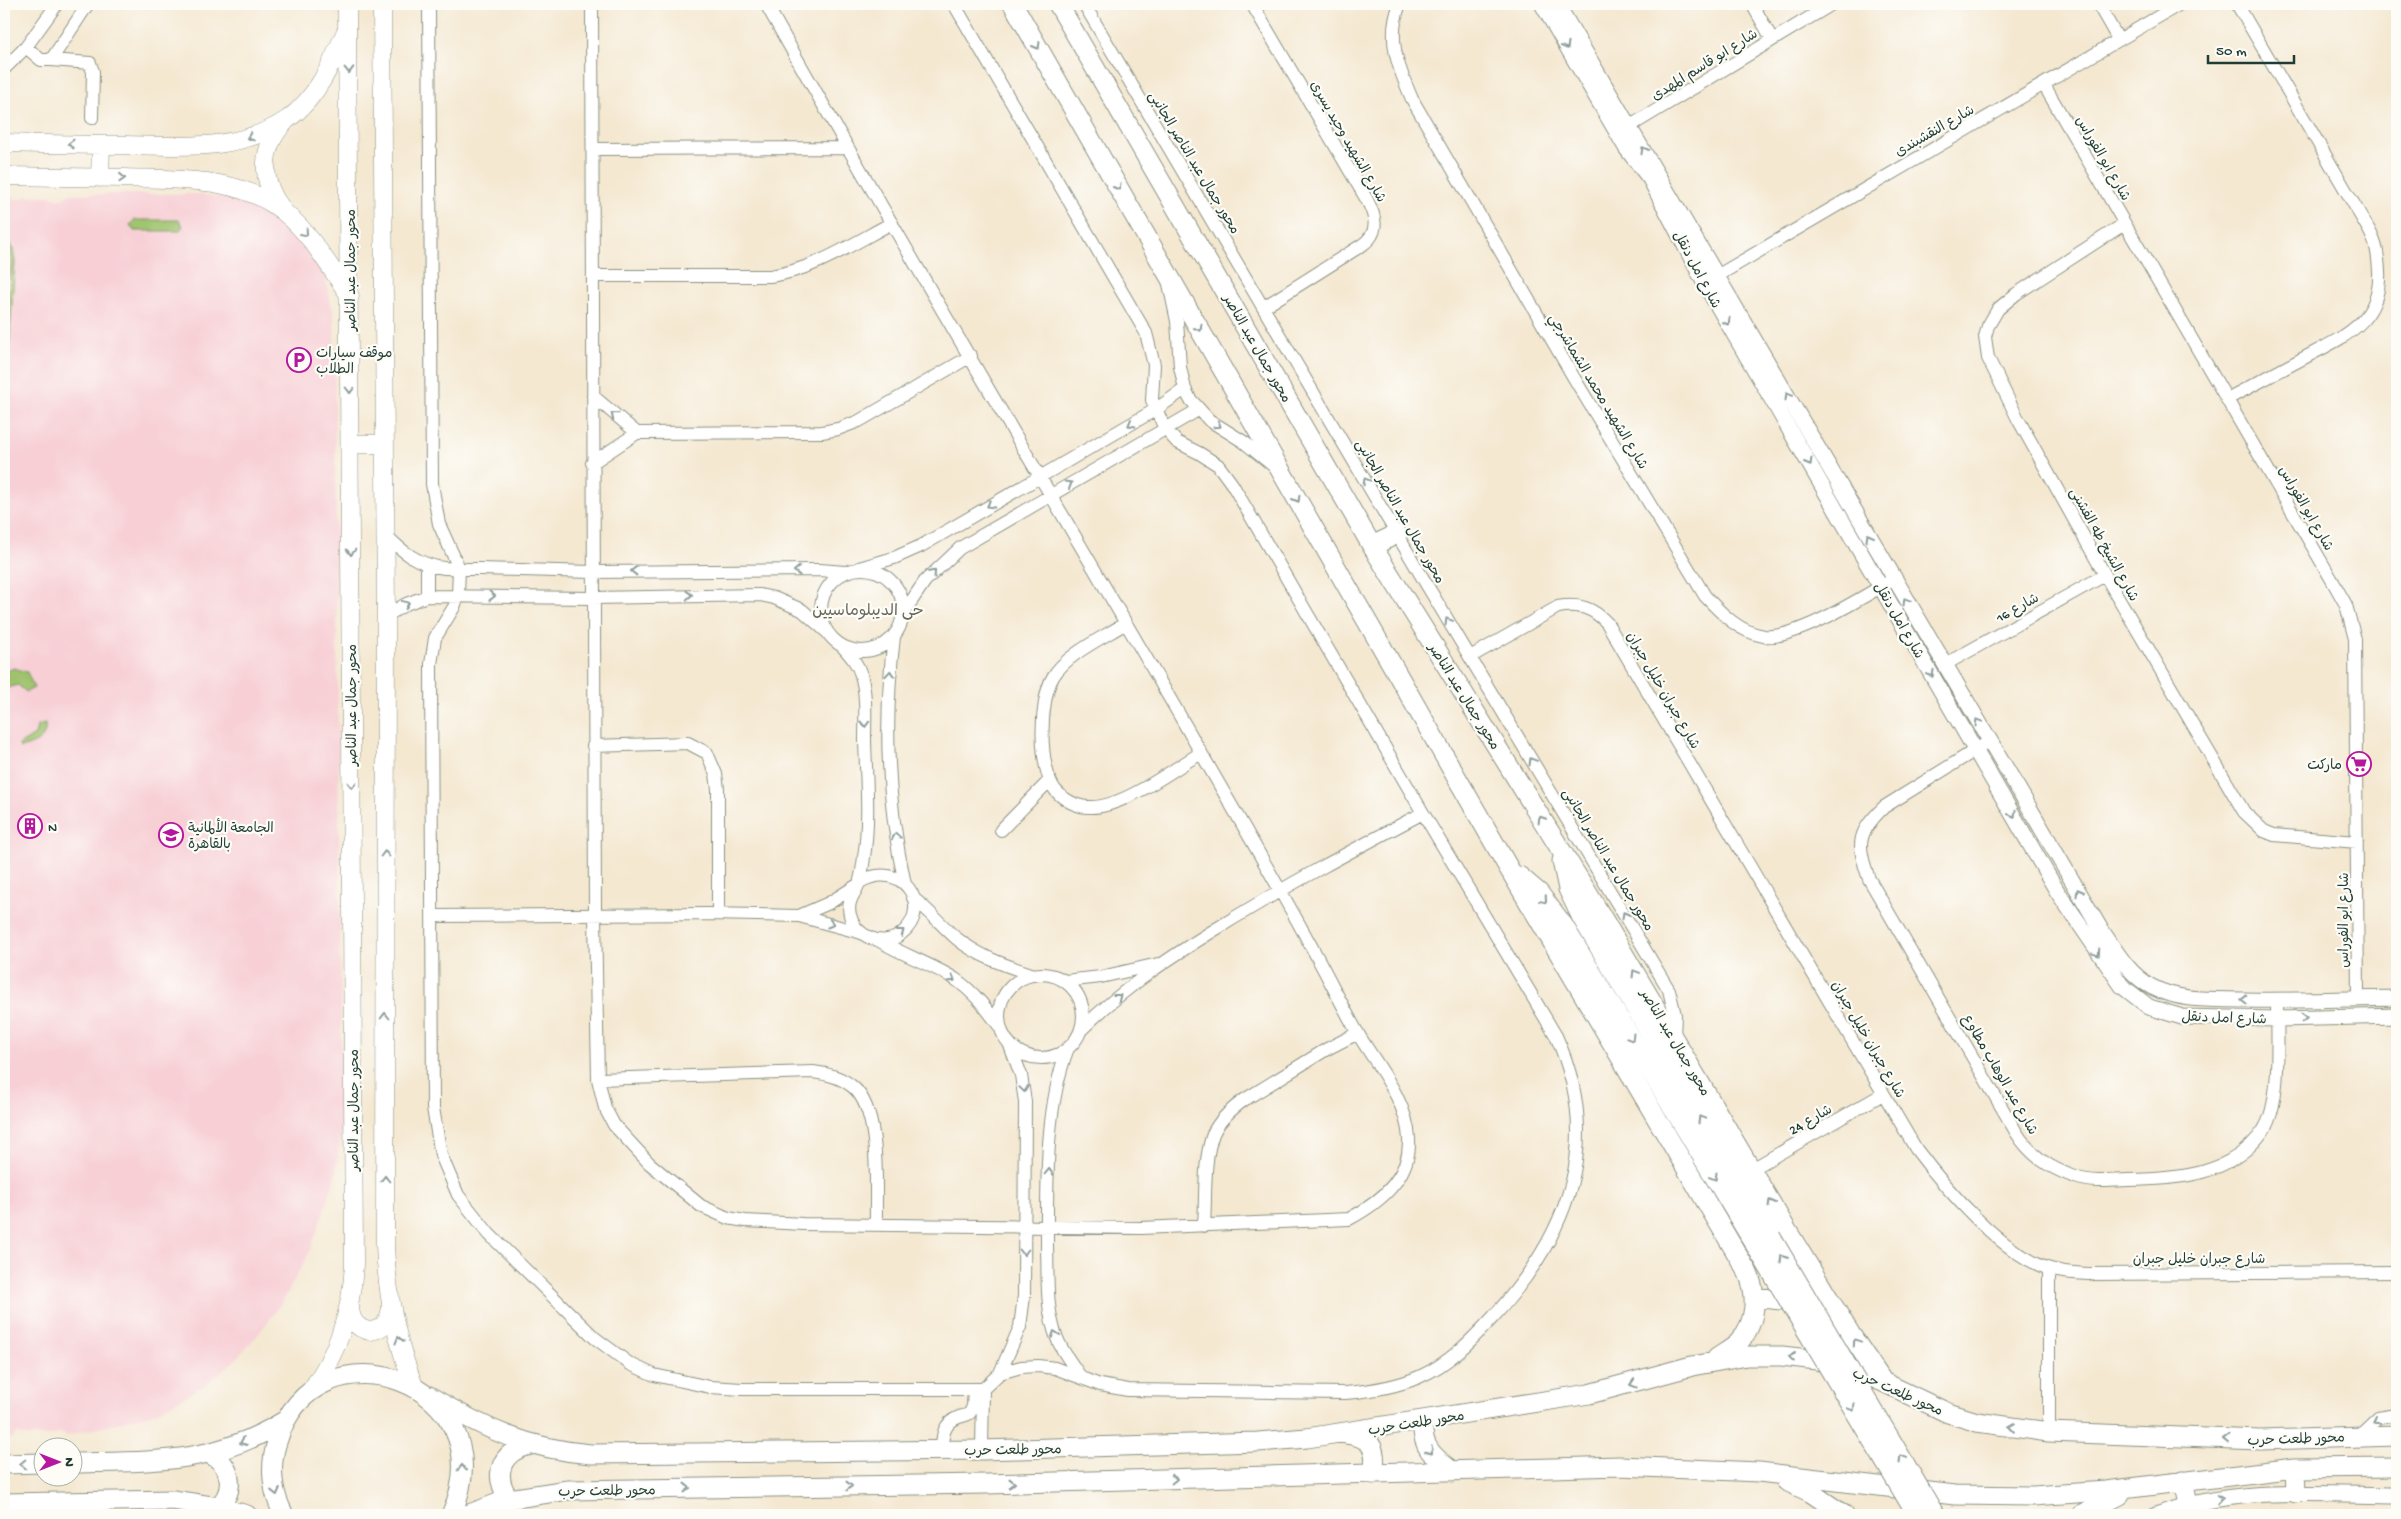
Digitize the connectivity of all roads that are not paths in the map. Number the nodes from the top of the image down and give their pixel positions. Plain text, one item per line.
1 (57, 4) edge
2 (88, 4) edge
3 (348, 4) edge
4 (382, 4) edge
5 (429, 4) edge
6 (592, 4) edge
7 (766, 4) edge
8 (954, 4) edge
9 (1013, 4) edge
10 (1058, 4) edge
11 (1084, 4) edge
12 (1252, 4) edge
13 (1400, 4) edge
14 (1542, 4) edge
15 (1557, 4) edge
16 (1752, 4) edge
17 (1832, 4) edge
18 (2098, 4) edge
19 (2180, 4) edge
20 (2237, 4) edge
21 (348, 26) junction
22 (1772, 39) junction
23 (2118, 39) junction
24 (26, 47) junction
25 (51, 60) junction
26 (4, 69) edge
27 (2044, 85) junction
28 (92, 118) dead end
29 (288, 118) junction
30 (1624, 130) junction
31 (4, 143) edge
32 (101, 145) junction
33 (847, 148) junction
34 (593, 149) junction
35 (4, 176) edge
36 (100, 178) junction
37 (284, 212) junction
38 (892, 223) junction
39 (2124, 224) junction
40 (1166, 269) junction
41 (594, 276) junction
42 (1718, 276) junction
43 (1705, 284) junction
44 (350, 296) junction
45 (1264, 307) junction
46 (971, 356) junction
47 (1185, 389) junction
48 (592, 396) junction
49 (2227, 399) junction
50 (1155, 410) junction
51 (1198, 410) junction
52 (1165, 428) junction
53 (637, 434) junction
54 (351, 444) junction
55 (384, 444) junction
56 (592, 463) junction
57 (1282, 473) junction
58 (1040, 476) junction
59 (1051, 495) junction
60 (385, 534) junction
61 (1397, 534) junction
62 (1372, 546) junction
63 (427, 566) junction
64 (459, 568) junction
65 (859, 568) junction
66 (593, 572) junction
67 (845, 572) junction
68 (2105, 575) junction
69 (1887, 583) junction
70 (427, 596) junction
71 (458, 596) junction
72 (592, 598) junction
73 (904, 612) junction
74 (386, 616) junction
75 (1126, 623) junction
76 (827, 632) junction
77 (894, 637) junction
78 (843, 647) junction
79 (1470, 657) junction
80 (1944, 665) junction
81 (1990, 741) junction
82 (594, 746) junction
83 (1975, 749) junction
84 (1201, 753) junction
85 (1050, 780) junction
86 (1423, 813) junction
87 (1001, 830) dead end
88 (2357, 842) junction
89 (1560, 850) junction
90 (1508, 868) junction
91 (858, 884) junction
92 (906, 884) junction
93 (1280, 889) junction
94 (914, 898) junction
95 (718, 914) junction
96 (595, 915) junction
97 (433, 916) junction
98 (799, 916) junction
99 (862, 934) junction
100 (878, 940) junction
101 (1160, 963) junction
102 (1034, 975) junction
103 (1065, 981) junction
104 (2358, 998) junction
105 (2397, 998) edge
106 (2277, 1000) junction
107 (2397, 1016) edge
108 (2277, 1019) junction
109 (1001, 1028) junction
110 (1082, 1030) junction
111 (1358, 1034) junction
112 (1674, 1038) junction
113 (1009, 1043) junction
114 (1068, 1048) junction
115 (598, 1079) junction
116 (1883, 1094) junction
117 (1752, 1169) junction
118 (876, 1225) junction
119 (1204, 1226) junction
120 (1047, 1227) junction
121 (1024, 1228) junction
122 (1763, 1241) junction
123 (2049, 1269) junction
124 (2397, 1272) edge
125 (1814, 1274) junction
126 (1755, 1297) junction
127 (350, 1305) junction
128 (391, 1306) junction
129 (1712, 1361) junction
130 (1000, 1373) junction
131 (1080, 1376) junction
132 (1883, 1382) junction
133 (979, 1389) junction
134 (422, 1391) junction
135 (307, 1396) junction
136 (2397, 1415) edge
137 (286, 1420) junction
138 (1422, 1422) junction
139 (2049, 1432) junction
140 (1345, 1434) junction
141 (2359, 1436) junction
142 (2397, 1436) edge
143 (531, 1445) junction
144 (942, 1450) junction
145 (982, 1450) junction
146 (210, 1454) junction
147 (82, 1463) edge
148 (4, 1464) edge
149 (32, 1464) edge
150 (2397, 1467) edge
151 (2295, 1468) junction
152 (1453, 1472) junction
153 (1759, 1472) junction
154 (1373, 1474) junction
155 (2183, 1481) junction
156 (2143, 1487) junction
157 (2296, 1493) junction
158 (2397, 1495) edge
159 (509, 1499) junction
160 (4, 1503) edge
161 (2188, 1504) junction
162 (218, 1507) junction
163 (247, 1515) edge
164 (284, 1515) edge
165 (451, 1515) edge
166 (467, 1515) edge
167 (1844, 1515) edge
168 (1917, 1515) edge
169 (1935, 1515) edge
170 (2081, 1515) edge
171 (2156, 1515) edge

1 - 24 street
2 - 25 street
3 - 21 main road, محور جمال عبد الناصر
4 - 55 main road
5 - 64 street
6 - 34 street
7 - 33 street
8 - 50 street
9 -> 40 main road
10 - 62 main road, محور جمال عبد الناصر
11 - 45 street, محور جمال عبد الناصر الجانبى
12 - 45 street, شارع الشهيد وحيد يسرى
13 - 69 street, شارع الشهيد محمد الشماشرجي
14 -> 30 street, شارع امل دنقل
15 - 30 street, شارع امل دنقل
16 - 22 street
17 - 22 street, شارع ابو قاسم المهدى
18 - 23 street
19 - 23 street, شارع النقشبندى
20 - 49 street
21 - 29 main road
21 -> 44 main road, محور جمال عبد الناصر
22 - 30 street, شارع ابو قاسم المهدى
23 - 27 street, شارع النقشبندى
24 - 25 street
24 - 26 street
25 - 28 street
27 - 39 street, شارع ابو الفوراس
27 - 42 street, شارع النقشبندى
29 -> 32 main road
29 - 37 main road
42 -> 30 street, شارع امل دنقل
30 - 43 street, شارع امل دنقل
32 -> 31 main road
32 - 36 main road
33 - 34 street
33 - 38 street
34 - 41 street
35 - 36 main road
36 -> 37 main road
37 -> 44 main road
38 - 41 street
38 - 46 street
39 - 49 street, شارع ابو الفوراس
39 - 68 street, شارع الشيخ طه الفشنى
40 - 47 street
40 -> 57 main road
41 - 48 street
42 - 43 street, شارع النقشبندى
69 -> 42 street, شارع امل دنقل
43 -> 69 street, شارع امل دنقل
44 -> 54 main road, محور جمال عبد الناصر
61 -> 45 street, محور جمال عبد الناصر الجانبى
46 - 53 street
46 - 58 street
47 - 50 street
47 - 51 street
53 -> 48 street
48 - 56 street
49 - 88 street, شارع ابو الفوراس
50 - 52 street
50 -> 58 street
51 - 52 street
51 -> 57 street
59 -> 52 street
52 - 86 street
53 - 56 street
54 - 55 main road
54 -> 127 main road, محور جمال عبد الناصر
55 - 60 main road
56 - 66 street
57 -> 90 main road
58 - 59 street
58 -> 65 street
73 -> 59 street
59 - 75 street
60 - 63 street
60 - 74 main road
61 - 62 main road
79 -> 61 street, محور جمال عبد الناصر الجانبى
89 -> 62 main road, محور جمال عبد الناصر
63 - 64 street
63 - 70 street
64 - 66 street
64 - 71 street
65 - 67 street
65 - 73 street
67 -> 66 street
66 - 72 street
67 - 76 street
68 - 80 street, شارع 16
68 - 88 street, شارع الشيخ طه الفشنى
80 -> 69 street, شارع امل دنقل
69 -> 83 street, شارع امل دنقل
70 - 71 street
74 -> 70 street
71 -> 72 street
71 - 97 street
72 -> 76 street
72 - 82 street
73 - 77 street
128 -> 74 main road
75 - 84 street
75 - 85 street
76 - 78 street
77 - 78 street
92 -> 77 street
78 -> 91 street
112 -> 79 street, محور جمال عبد الناصر الجانبى
79 - 116 street, شارع جبران خليل جبران
81 -> 80 street, شارع امل دنقل
81 - 83 street, شارع عبد الوهاب مطاوع
106 -> 81 street, شارع امل دنقل
82 - 95 street
82 - 96 street
83 -> 108 street, شارع امل دنقل
83 - 108 street, شارع عبد الوهاب مطاوع
84 - 85 street
84 - 93 street
85 - 87 street
86 - 93 street
86 - 131 street
88 - 104 street, شارع ابو الفوراس
112 -> 89 main road, محور جمال عبد الناصر
122 -> 89 main road
90 -> 122 main road
90 - 126 main road
91 - 92 street
91 - 98 street
91 - 99 street
92 - 94 street
93 - 101 street
93 - 111 street
100 -> 94 street
94 - 102 street
95 - 96 street
95 - 98 street
96 - 97 street
96 - 115 street
97 - 133 street
98 -> 99 street
99 - 100 street
100 -> 109 street
101 - 103 street
110 -> 101 street
102 - 103 street
102 - 109 street
103 - 110 street
104 - 105 street, شارع امل دنقل
104 - 106 street, شارع امل دنقل
106 - 108 street, شارع عبد الوهاب مطاوع
108 -> 107 street, شارع امل دنقل
109 - 113 street
110 - 114 street
111 - 119 street
111 - 119 street
112 - 117 main road, محور جمال عبد الناصر
113 - 114 street
113 -> 121 street
120 -> 114 street
115 - 118 street
115 - 118 street
116 - 117 street, شارع 24
116 - 123 street, شارع جبران خليل جبران
125 -> 117 main road, محور جمال عبد الناصر
118 - 121 street
119 - 120 street
120 - 121 street
131 -> 120 street
121 -> 130 street
122 -> 168 main road, bridge
169 -> 122 main road, bridge
123 - 124 street, شارع جبران خليل جبران
123 - 139 street
125 - 126 main road
132 -> 125 main road, محور جمال عبد الناصر
126 - 129 main road
127 - 128 main road
127 - 135 main road, محور جمال عبد الناصر
134 -> 128 main road
132 -> 129 main road, محور طلعت حرب
129 -> 138 main road, محور طلعت حرب
130 - 131 street
130 - 133 street
139 -> 132 main road, محور طلعت حرب
133 - 144 street
133 - 145 street
134 - 135 main road, محور طلعت حرب
134 - 143 main road, محور طلعت حرب
165 -> 134 main road
135 - 137 main road, محور طلعت حرب
136 -> 141 street
137 -> 146 main road
137 -> 164 main road
138 - 140 main road, محور طلعت حرب
138 -> 152 main road
141 -> 139 main road, محور طلعت حرب
140 - 145 main road, محور طلعت حرب
140 - 154 main road
141 - 142 main road, محور طلعت حرب
143 - 144 main road, محور طلعت حرب
143 - 159 main road
144 - 145 main road, محور طلعت حرب
146 - 147 main road
146 - 162 main road
149 -> 148 main road
150 - 151 main road, محور طلعت حرب
151 - 155 main road, محور طلعت حرب
151 - 157 main road
152 - 153 main road, محور طلعت حرب
152 - 154 main road, محور طلعت حرب
153 - 156 main road, محور طلعت حرب
153 - 167 main road
159 -> 154 main road, محور طلعت حرب
155 - 156 main road, محور طلعت حرب
155 - 161 main road
156 - 170 main road
157 - 158 street
161 -> 157 street
159 - 166 main road, محور طلعت حرب
160 - 162 main road
161 - 171 street
162 - 163 main road

